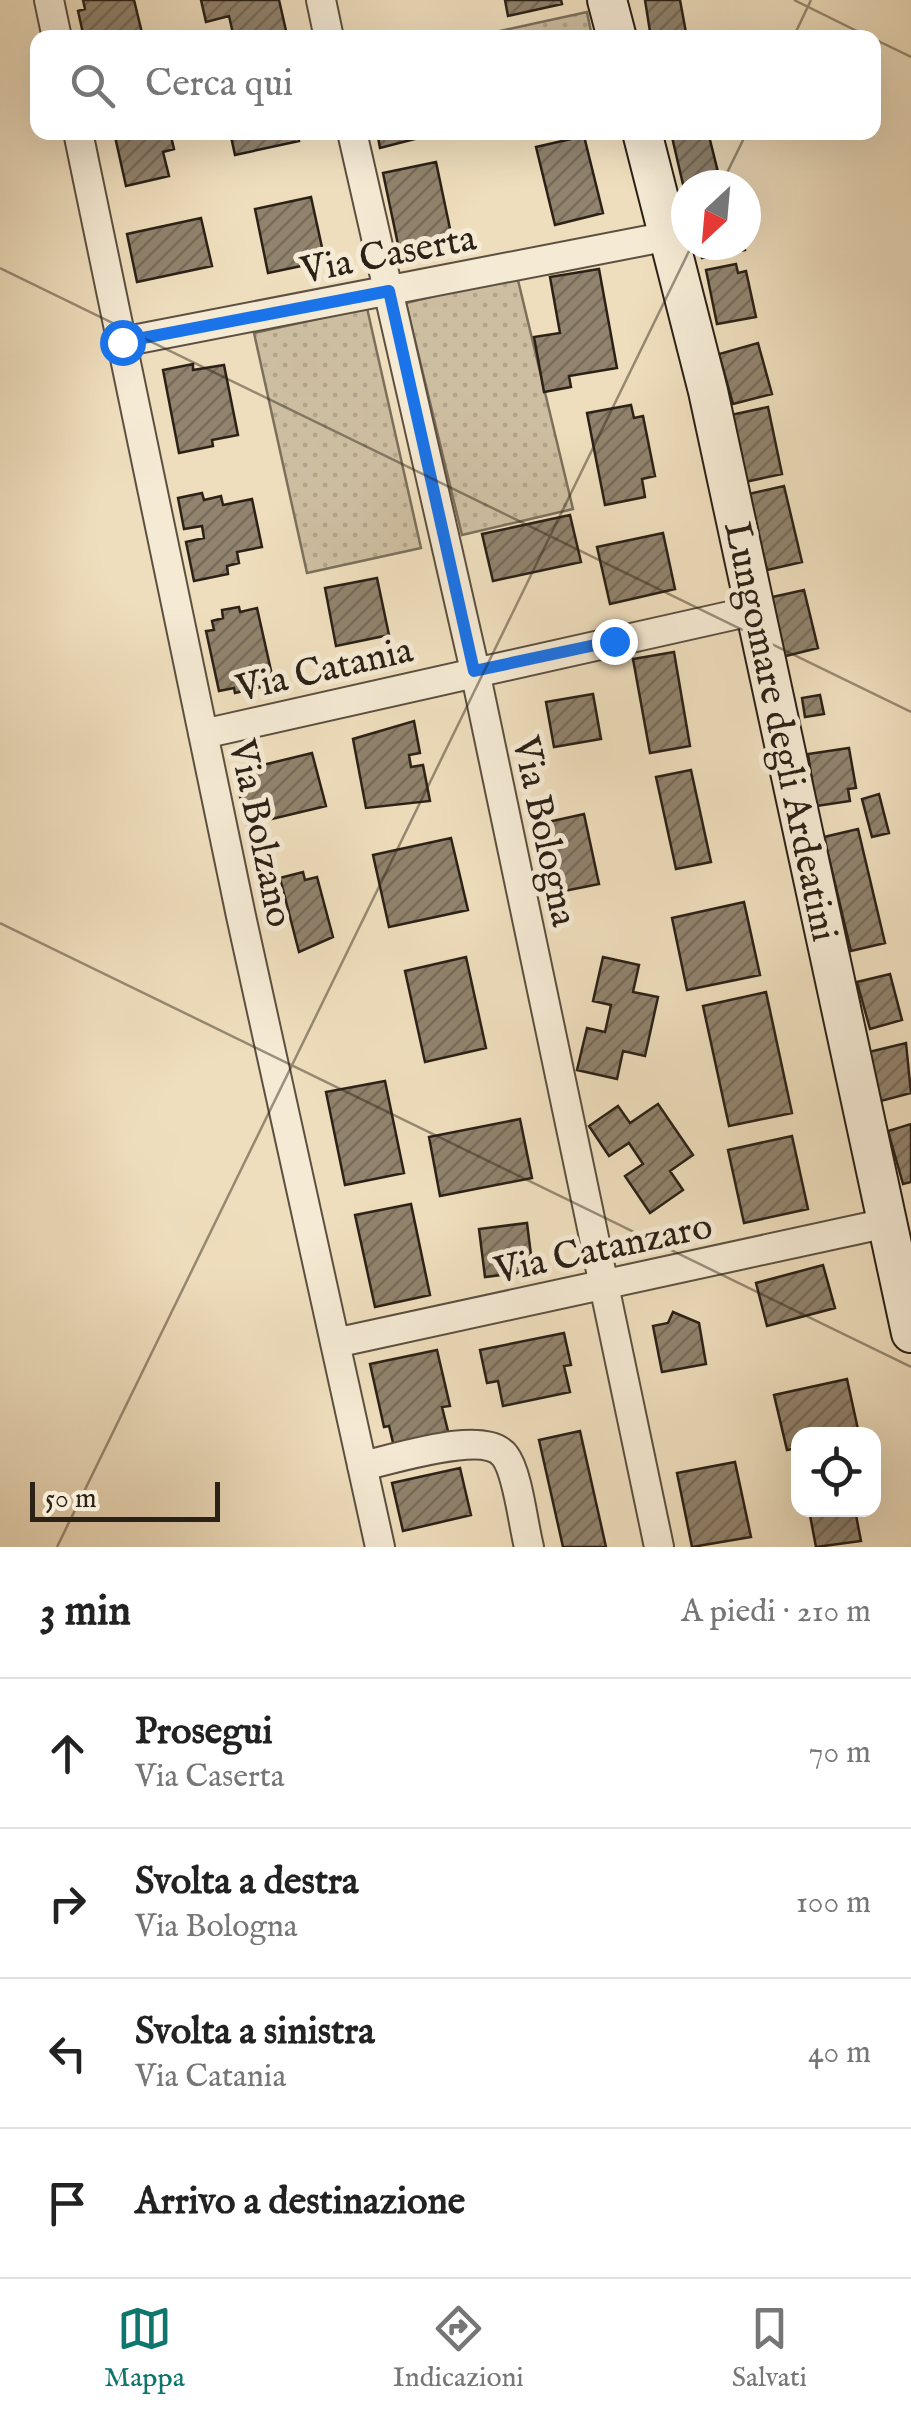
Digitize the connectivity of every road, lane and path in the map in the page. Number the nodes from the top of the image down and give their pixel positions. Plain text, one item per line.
1 (50, 0) edge
2 (320, 0) edge
3 (607, 0) edge
4 (56, 30) edge
5 (328, 30) edge
6 (615, 30) edge
7 (80, 140) edge
8 (354, 140) edge
9 (644, 140) edge
10 (669, 236) junction
11 (389, 291) junction
12 (122, 342) junction
13 (756, 610) junction
14 (474, 671) junction
15 (202, 734) junction
16 (887, 1224) junction
17 (603, 1286) junction
18 (911, 1333) edge
19 (335, 1343) junction
20 (362, 1466) junction
21 (380, 1547) edge
22 (529, 1547) edge
23 (660, 1547) edge

1 - 4 street
2 - 5 street
3 - 6 main road
7 - 12 street, Via Bolzano
8 - 11 street, Via Bologna
9 - 10 main road, Lungomare degli Ardeatini
10 - 11 street, Via Caserta
10 - 13 main road, Lungomare degli Ardeatini
11 - 12 street, Via Caserta
11 - 14 street, Via Bologna
12 - 15 street, Via Bolzano
13 - 14 street, Via Catania
13 - 16 main road, Lungomare degli Ardeatini
14 - 15 street, Via Catania
14 - 17 street, Via Bologna
15 - 19 street, Via Bolzano
16 - 17 street, Via Catanzaro
16 - 18 main road, Lungomare degli Ardeatini
17 - 19 street, Via Catanzaro
17 - 23 street, Via Bologna
19 - 20 street, Via Bolzano
20 - 21 street, Via Bolzano
20 - 22 street

